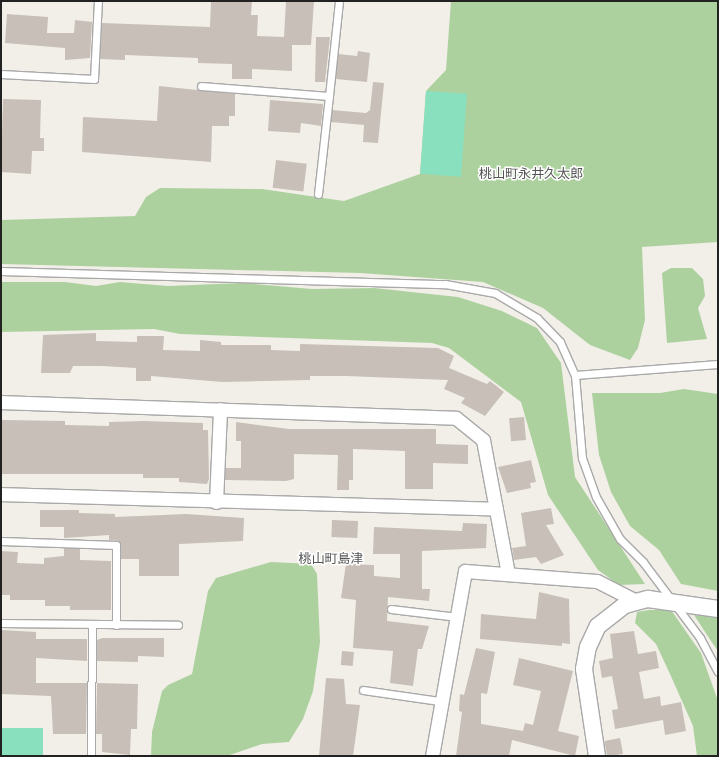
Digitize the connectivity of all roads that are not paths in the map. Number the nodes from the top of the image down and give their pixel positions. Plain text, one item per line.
1 (98, 1) edge
2 (339, 1) edge
3 (1, 74) edge
4 (201, 86) dead end
5 (329, 96) junction
6 (318, 194) dead end
7 (1, 271) edge
8 (718, 364) edge
9 (574, 375) junction
10 (1, 402) edge
11 (220, 409) junction
12 (1, 494) edge
13 (216, 502) junction
14 (496, 509) junction
15 (1, 542) edge
16 (508, 573) junction
17 (671, 600) junction
18 (636, 601) junction
19 (391, 609) dead end
20 (718, 609) edge
21 (458, 617) junction
22 (1, 623) edge
23 (92, 625) junction
24 (116, 625) junction
25 (178, 625) dead end
26 (718, 672) edge
27 (363, 690) dead end
28 (439, 701) junction
29 (91, 756) edge
30 (432, 756) edge
31 (598, 756) edge

1 - 3 lane
2 - 5 lane
4 - 5 lane
5 - 6 lane
7 - 9 lane
8 - 9 lane
9 - 17 lane
10 - 11 street
11 - 13 street
11 - 14 street
12 - 13 street
13 - 14 street
14 - 16 street
15 - 24 lane
16 - 18 street
16 - 21 street
17 - 18 street
17 - 20 street
17 - 26 lane
18 - 31 street
19 - 21 lane
21 - 28 street
22 - 23 lane
23 - 24 lane
23 - 29 lane
24 - 25 lane
27 - 28 lane
28 - 30 street

